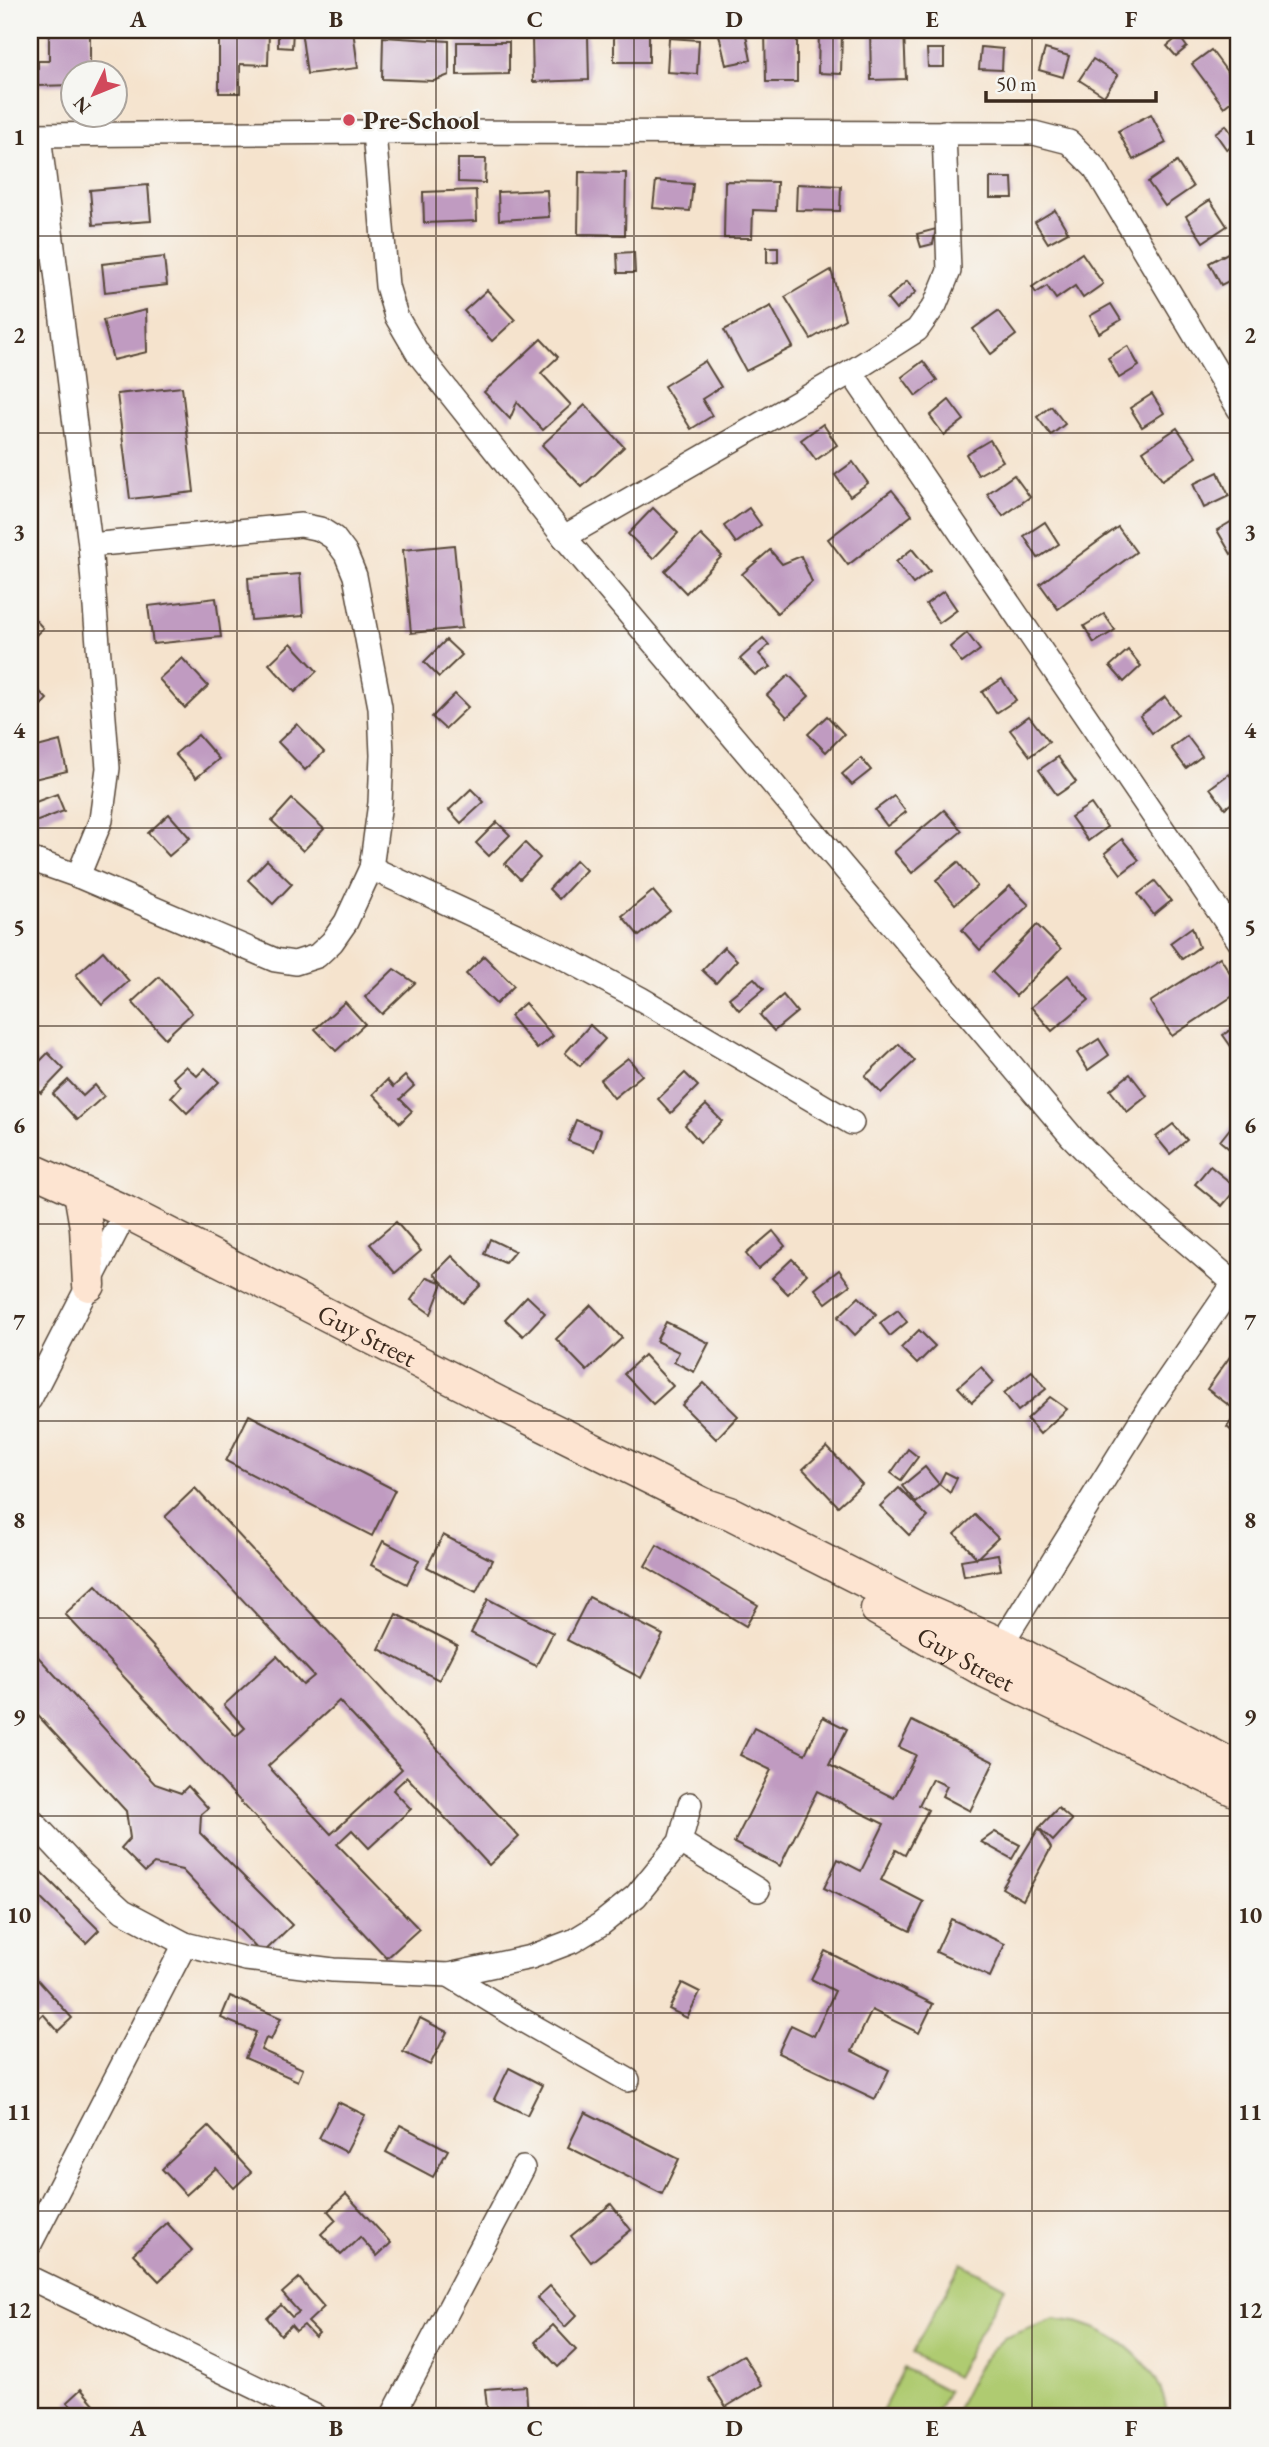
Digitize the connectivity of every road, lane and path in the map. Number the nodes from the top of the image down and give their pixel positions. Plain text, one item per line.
1 (374, 132) junction
2 (944, 132) junction
3 (34, 135) edge
4 (851, 372) junction
5 (1239, 409) edge
6 (564, 537) junction
7 (90, 545) junction
8 (30, 859) edge
9 (371, 868) junction
10 (78, 876) junction
11 (1239, 941) edge
12 (852, 1123) dead end
13 (30, 1170) edge
14 (80, 1192) junction
15 (125, 1212) junction
16 (1237, 1279) edge
17 (89, 1285) junction
18 (30, 1399) edge
19 (703, 1504) junction
20 (1001, 1644) junction
21 (985, 1671) junction
22 (1230, 1757) edge
23 (1239, 1792) edge
24 (690, 1804) dead end
25 (30, 1819) edge
26 (680, 1842) junction
27 (758, 1890) dead end
28 (185, 1944) junction
29 (449, 1975) junction
30 (628, 2080) dead end
31 (523, 2168) dead end
32 (30, 2244) edge
33 (30, 2278) edge
34 (317, 2417) edge
35 (392, 2417) edge

1 - 2 street
1 - 3 street
1 - 6 street
2 - 4 street
2 - 5 street
3 - 7 street
4 - 6 street
4 - 11 street
6 - 16 street
7 - 9 street
7 - 10 street
8 - 10 street
9 - 10 street
9 - 12 street
13 - 14 street, Guy Street
14 - 15 street, Guy Street
14 - 17 street
15 - 17 street
15 - 19 street, Guy Street
16 - 20 street
17 - 18 street
19 - 20 street, Guy Street
19 - 21 street, Guy Street
20 - 21 street
20 - 22 street, Guy Street
21 - 23 street, Guy Street
24 - 26 street
25 - 28 street
26 - 27 street
26 - 29 street
28 - 29 street
28 - 32 street
29 - 30 street
31 - 35 street
33 - 34 street

